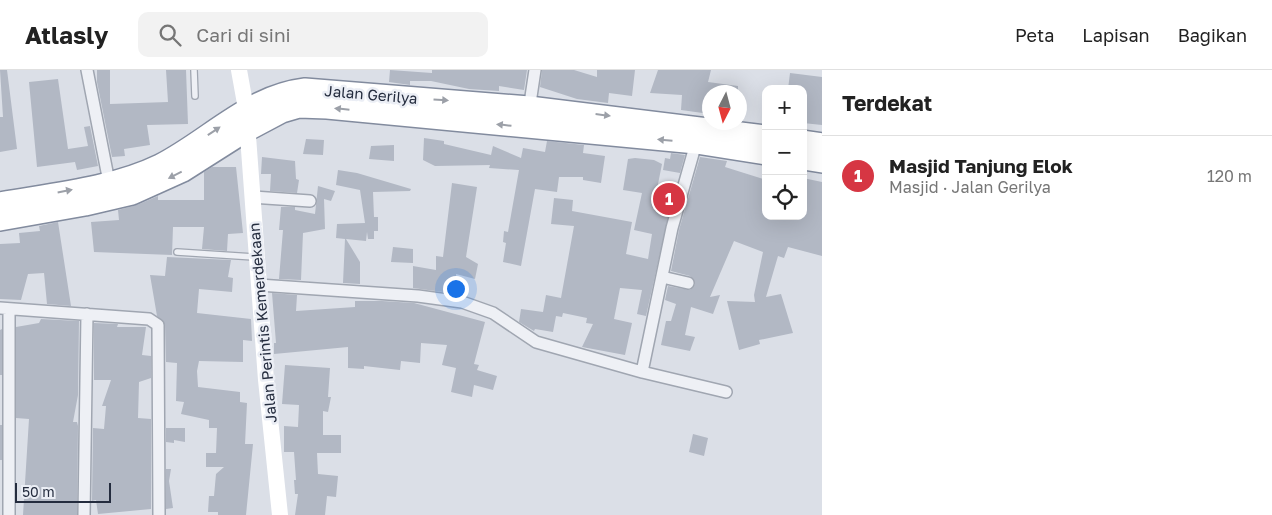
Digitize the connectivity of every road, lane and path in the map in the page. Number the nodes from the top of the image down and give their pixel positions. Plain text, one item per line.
1 (87, 70) edge
2 (194, 70) edge
3 (239, 70) edge
4 (534, 70) edge
5 (195, 96) dead end
6 (246, 109) junction
7 (528, 117) junction
8 (246, 131) junction
9 (762, 136) edge
10 (807, 142) edge
11 (696, 143) junction
12 (822, 144) edge
13 (762, 153) edge
14 (807, 160) edge
15 (822, 162) edge
16 (109, 182) junction
17 (252, 197) junction
18 (310, 201) dead end
19 (0, 203) edge
20 (38, 205) junction
21 (0, 220) edge
22 (176, 252) dead end
23 (257, 258) junction
24 (662, 277) junction
25 (688, 283) dead end
26 (259, 285) junction
27 (4, 308) edge
28 (87, 314) junction
29 (642, 372) junction
30 (726, 392) dead end
31 (10, 515) edge
32 (84, 515) edge
33 (159, 515) edge
34 (280, 515) edge

1 - 16 street
2 - 5 lane
3 - 6 street, Jalan Perintis Kemerdekaan
4 - 7 street
6 -> 7 highway, Jalan Gerilya
6 - 8 street, Jalan Perintis Kemerdekaan
16 -> 6 highway, Jalan Gerilya
7 -> 8 highway, Jalan Gerilya
7 -> 9 highway, Jalan Gerilya
11 -> 7 highway, Jalan Gerilya
8 - 17 street, Jalan Perintis Kemerdekaan
8 -> 20 highway, Jalan Gerilya
10 - 12 highway
11 - 13 highway, Jalan Gerilya
11 - 24 street
14 - 15 highway
20 -> 16 highway, Jalan Gerilya
17 - 18 street
17 - 23 street, Jalan Perintis Kemerdekaan
19 - 20 highway, Jalan Gerilya
20 - 21 highway, Jalan Gerilya
22 - 23 lane
23 - 26 street, Jalan Perintis Kemerdekaan
24 - 25 street
24 - 29 street
26 - 29 street
26 - 34 street, Jalan Perintis Kemerdekaan
27 - 28 street
27 - 31 street
28 - 32 street
28 - 33 street
29 - 30 street

